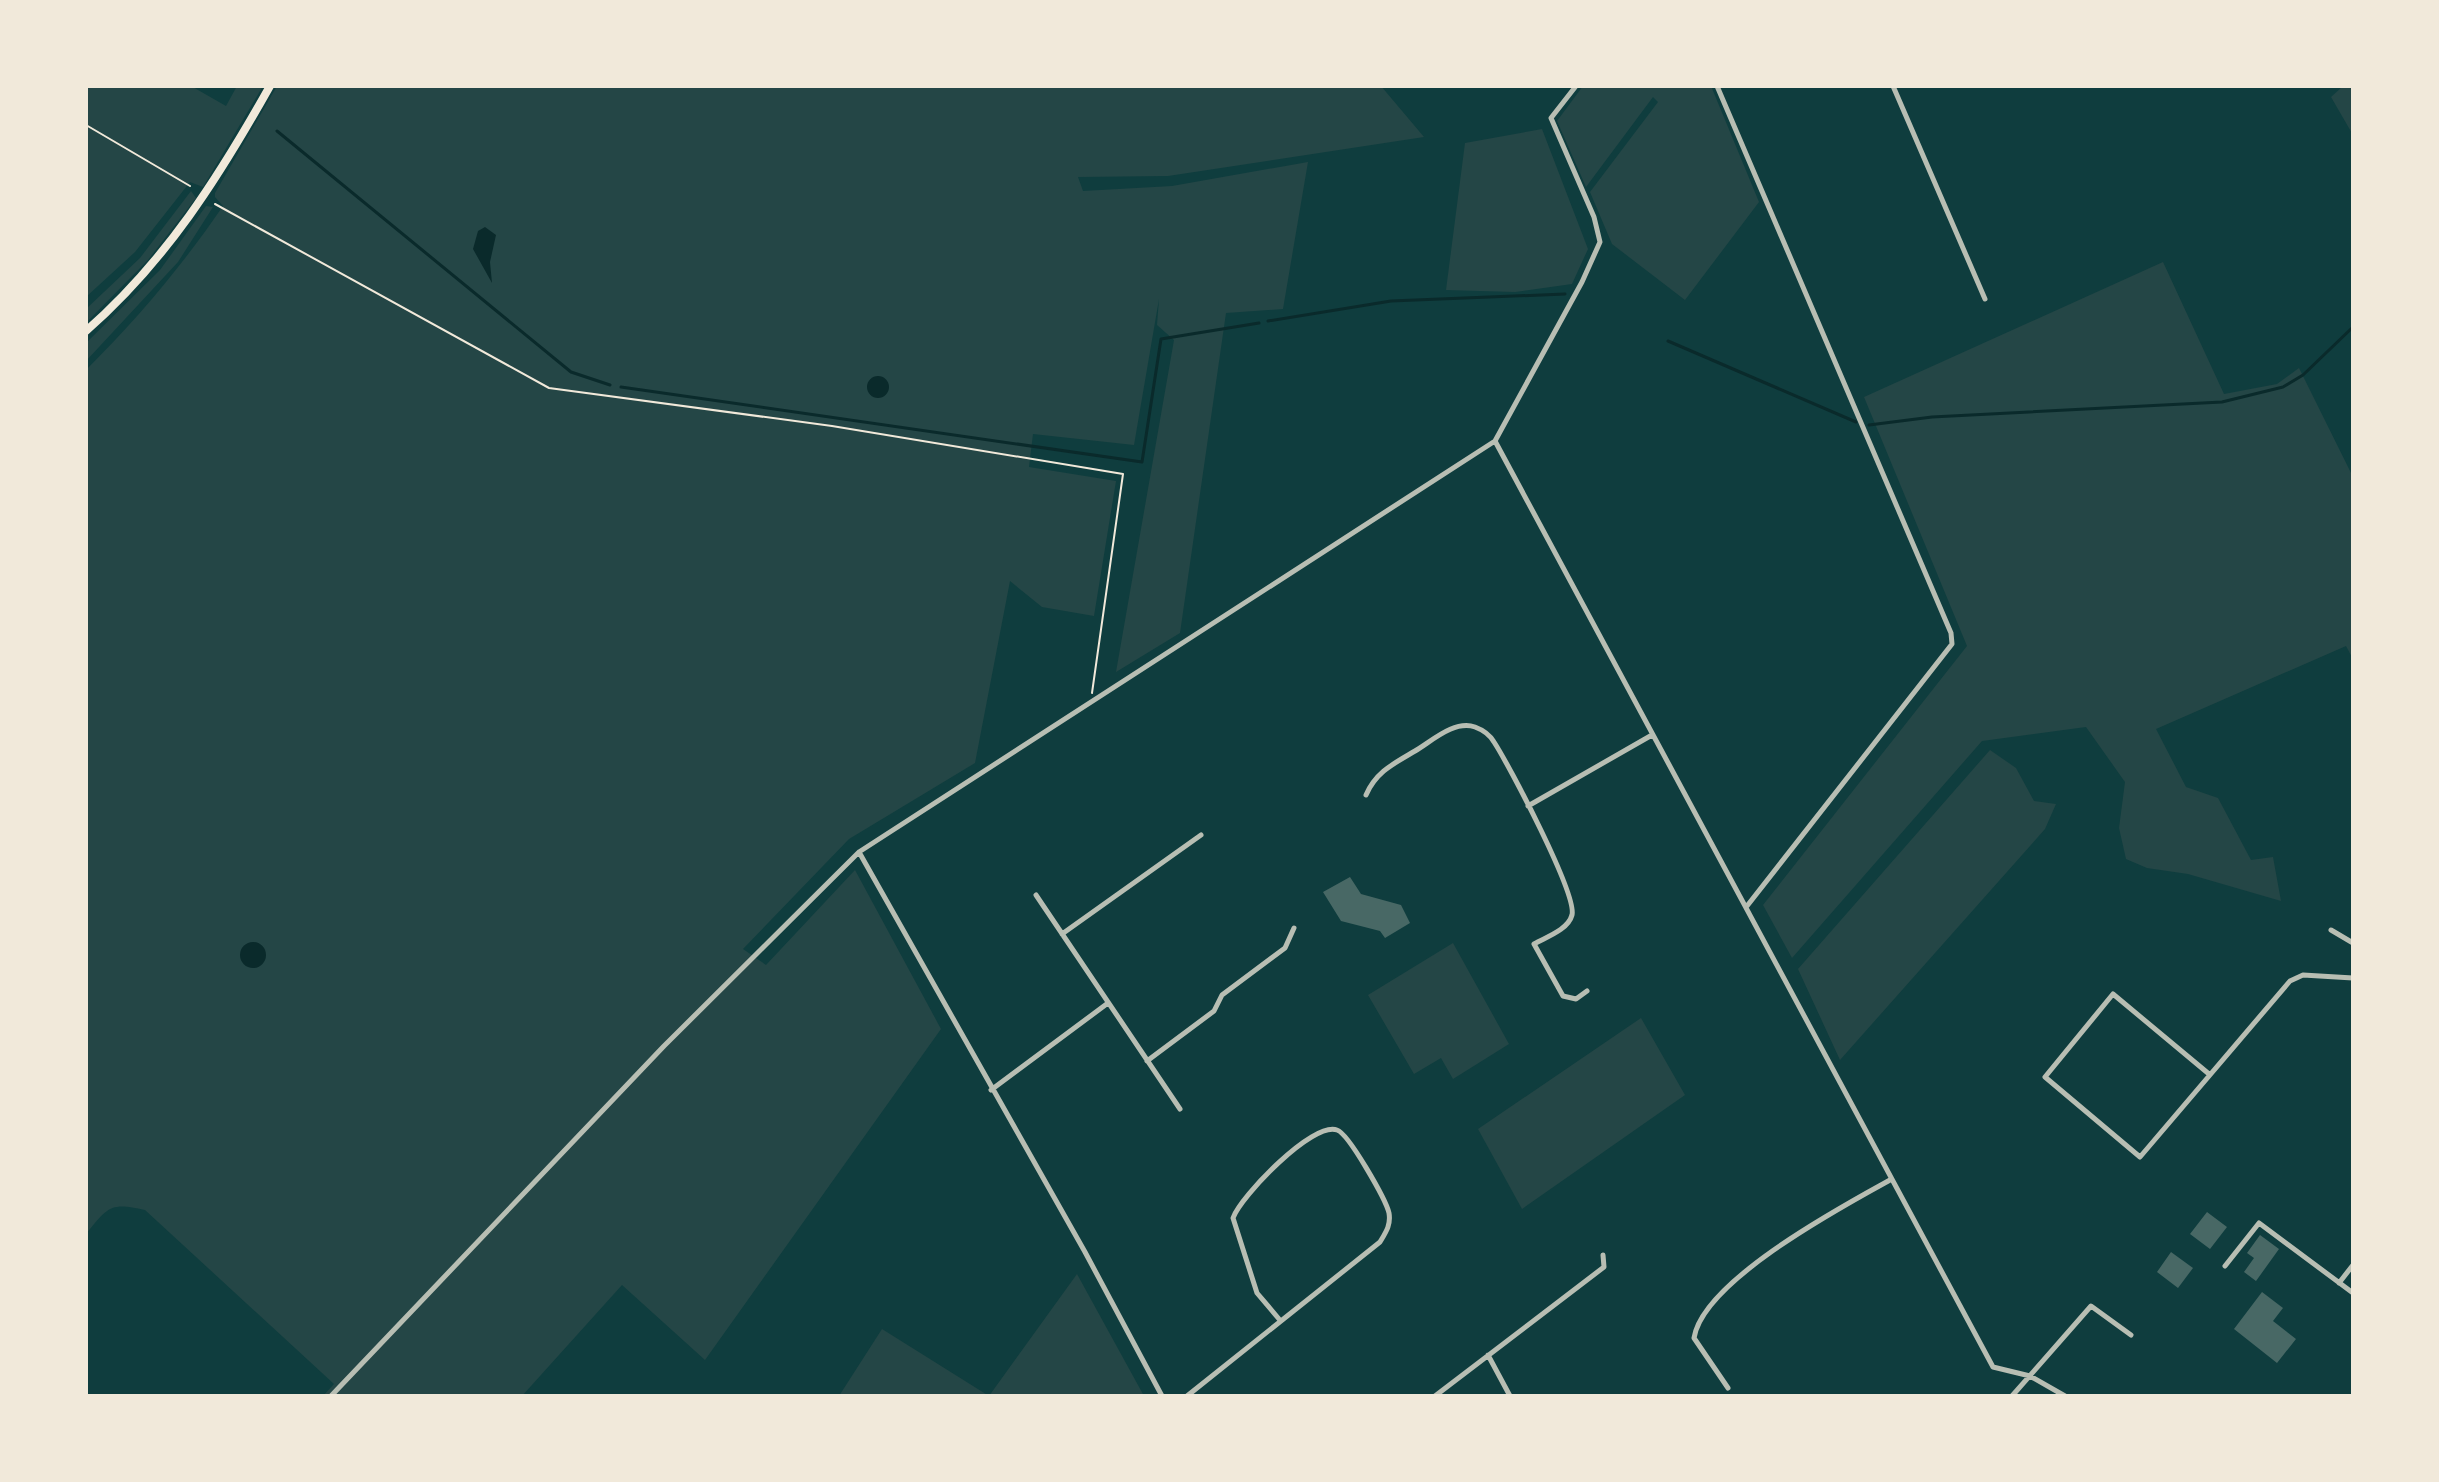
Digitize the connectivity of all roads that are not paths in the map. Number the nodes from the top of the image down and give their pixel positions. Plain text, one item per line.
1 (270, 86) edge
2 (1576, 86) edge
3 (1717, 86) edge
4 (1893, 86) edge
5 (1985, 299) dead end
6 (86, 331) edge
7 (1495, 441) junction
8 (1652, 735) junction
9 (1366, 795) dead end
10 (1528, 806) junction
11 (1201, 835) dead end
12 (859, 852) junction
13 (1036, 895) dead end
14 (1747, 906) junction
15 (1294, 928) dead end
16 (2331, 930) dead end
17 (1062, 934) junction
18 (2353, 943) edge
19 (2353, 978) edge
20 (1587, 991) dead end
21 (1108, 1003) junction
22 (1147, 1061) junction
23 (2209, 1074) junction
24 (991, 1090) junction
25 (1180, 1109) dead end
26 (1890, 1180) junction
27 (1603, 1255) dead end
28 (2353, 1265) edge
29 (2225, 1266) dead end
30 (2339, 1283) junction
31 (2353, 1293) edge
32 (1279, 1319) junction
33 (2131, 1335) dead end
34 (1488, 1355) junction
35 (2030, 1376) junction
36 (1728, 1388) dead end
37 (331, 1396) edge
38 (1162, 1396) edge
39 (1187, 1396) edge
40 (1435, 1396) edge
41 (1510, 1396) edge
42 (2012, 1396) edge
43 (2065, 1396) edge

1 - 6 main road
2 - 7 street
3 - 14 street
4 - 5 street
7 - 8 street
7 - 12 street
8 - 10 street
8 - 14 street
9 - 10 street
10 - 20 street
11 - 17 street
12 - 24 street
12 - 37 street
13 - 17 street
14 - 26 street
15 - 22 street
16 - 18 street
17 - 21 street
19 - 23 street
21 - 22 street
21 - 24 street
22 - 25 street
23 - 23 street
24 - 38 street
26 - 35 street
26 - 36 street
27 - 34 street
28 - 30 street
29 - 30 street
30 - 31 street
32 - 32 street
32 - 39 street
33 - 35 street
34 - 40 street
34 - 41 street
35 - 42 street
35 - 43 street

